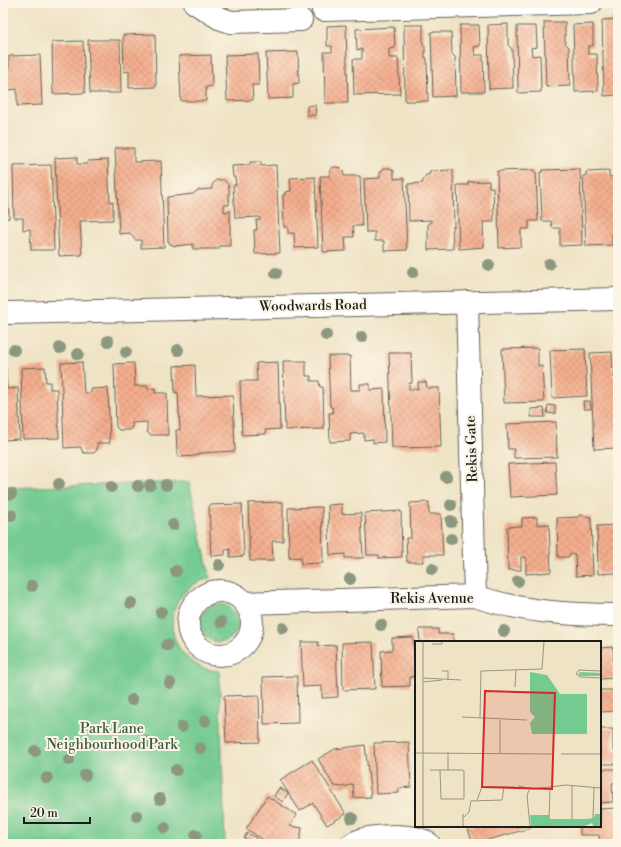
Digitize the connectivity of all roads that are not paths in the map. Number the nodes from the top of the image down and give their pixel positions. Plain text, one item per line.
1 (195, 3) edge
2 (591, 3) edge
3 (423, 5) edge
4 (323, 10) dead end
5 (301, 20) dead end
6 (618, 299) edge
7 (467, 302) junction
8 (9, 313) dead end
9 (475, 596) junction
10 (245, 603) dead end
11 (618, 616) edge
12 (352, 844) edge
13 (429, 844) edge

1 - 5 street
2 - 3 street
3 - 4 street
6 - 7 street, Woodwards Road
7 - 8 street, Woodwards Road
7 - 9 street, Rekis Gate
9 - 10 street, Rekis Avenue
9 - 11 street, Rekis Avenue
12 - 13 street

